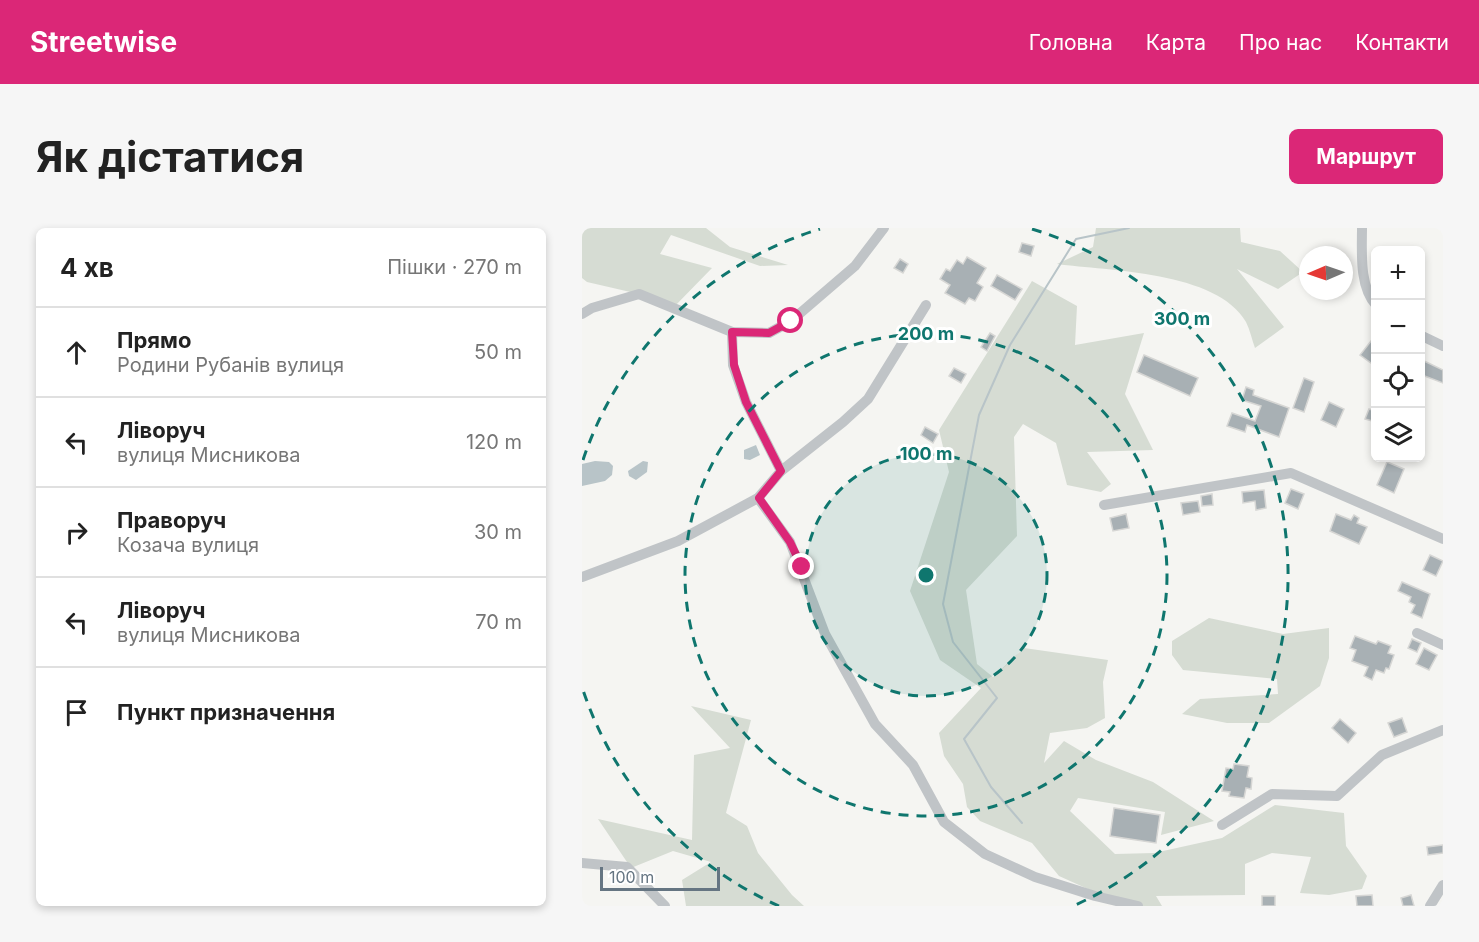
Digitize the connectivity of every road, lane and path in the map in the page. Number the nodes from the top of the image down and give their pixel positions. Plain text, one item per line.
1 (884, 228) edge
2 (1362, 228) edge
3 (1372, 300) edge
4 (926, 304) dead end
5 (582, 314) edge
6 (732, 332) junction
7 (1425, 337) edge
8 (1443, 346) edge
9 (781, 471) junction
10 (759, 498) junction
11 (1104, 505) dead end
12 (1443, 539) edge
13 (582, 577) edge
14 (1417, 633) dead end
15 (1443, 645) edge
16 (1443, 730) edge
17 (1222, 825) dead end
18 (582, 863) edge
19 (1443, 885) edge
20 (665, 906) edge
21 (1138, 906) edge
22 (1430, 906) edge

1 - 6 street
2 - 3 street
4 - 9 street
5 - 6 street
6 - 9 street
7 - 8 street
9 - 10 street
10 - 13 street
10 - 21 street
11 - 12 street
14 - 15 street
16 - 17 street
18 - 20 street
19 - 22 street

